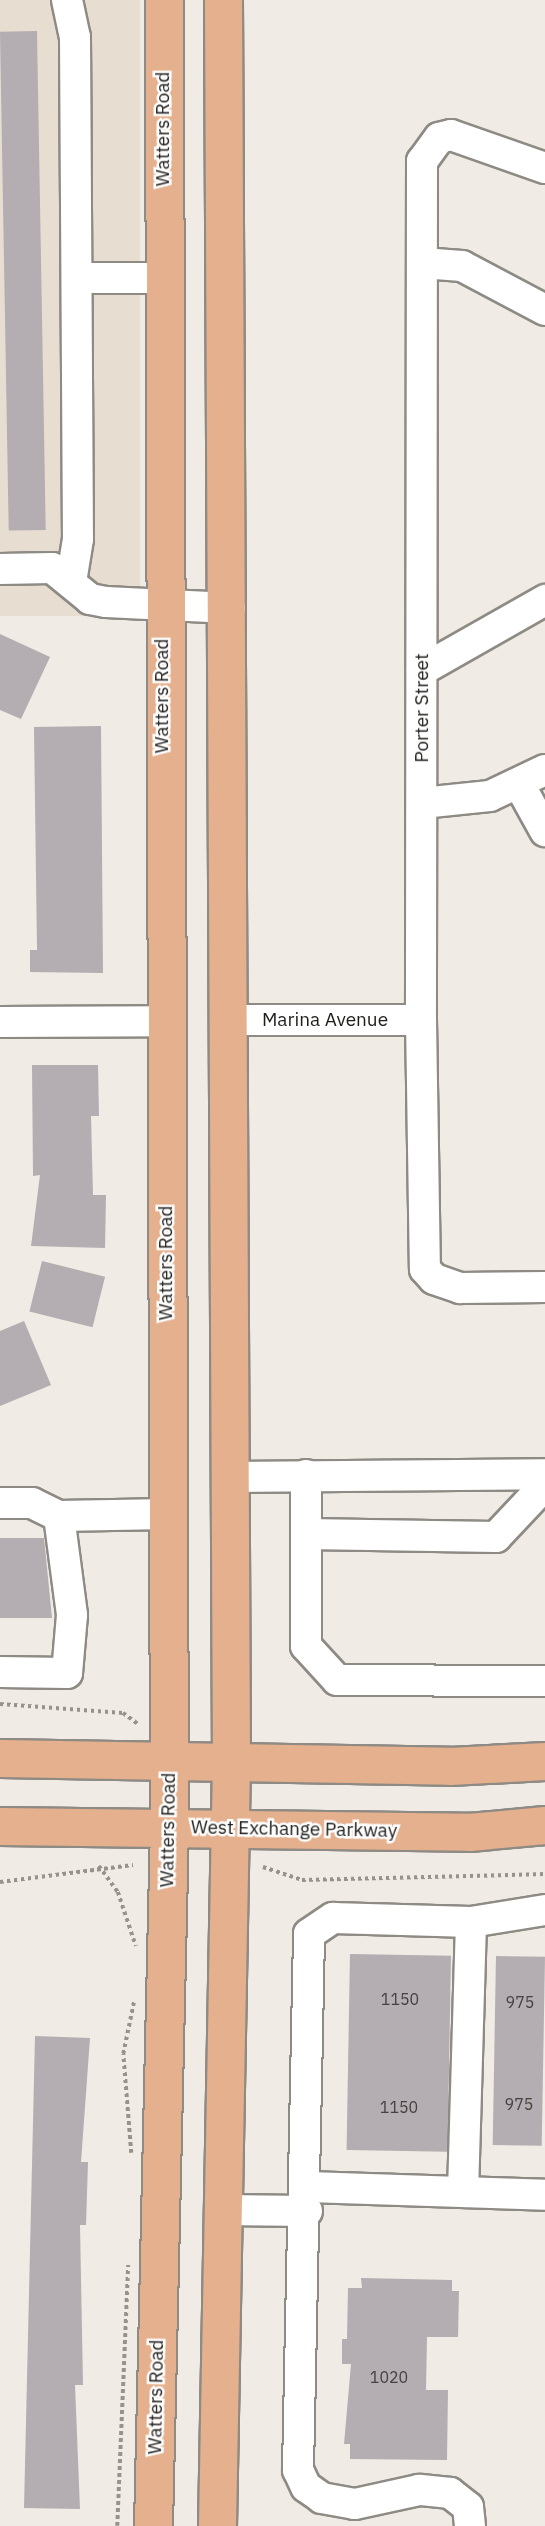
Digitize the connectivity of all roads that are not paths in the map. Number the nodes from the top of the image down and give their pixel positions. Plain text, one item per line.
1 (67, 0) edge
2 (164, 0) edge
3 (223, 0) edge
4 (545, 168) edge
5 (422, 263) junction
6 (77, 278) junction
7 (163, 278) junction
8 (545, 310) edge
9 (0, 569) edge
10 (71, 582) junction
11 (545, 600) edge
12 (162, 607) junction
13 (230, 608) junction
14 (422, 670) junction
15 (532, 777) edge
16 (422, 803) junction
17 (545, 831) edge
18 (230, 1020) junction
19 (421, 1020) junction
20 (164, 1021) junction
21 (0, 1022) edge
22 (545, 1287) edge
23 (545, 1474) edge
24 (306, 1475) junction
25 (230, 1477) junction
26 (545, 1485) edge
27 (0, 1503) edge
28 (167, 1514) junction
29 (59, 1516) junction
30 (306, 1534) junction
31 (0, 1672) edge
32 (545, 1681) edge
33 (0, 1758) edge
34 (545, 1761) edge
35 (169, 1762) junction
36 (231, 1763) junction
37 (545, 1825) edge
38 (0, 1826) edge
39 (169, 1827) junction
40 (230, 1829) junction
41 (545, 1910) edge
42 (471, 1922) junction
43 (463, 2192) junction
44 (545, 2195) edge
45 (307, 2199) junction
46 (223, 2210) junction
47 (153, 2526) edge
48 (217, 2526) edge
49 (470, 2526) edge

1 - 6 street
2 - 7 main road, Watters Road
3 - 13 main road
4 - 5 street, Porter Street
5 - 8 street
5 - 14 street, Porter Street
6 - 7 street
6 - 10 street
7 - 12 main road, Watters Road
9 - 10 street
10 - 12 street
11 - 14 street
12 - 13 street
12 - 20 main road, Watters Road
13 - 18 main road
14 - 16 street, Porter Street
15 - 16 street
15 - 17 street
16 - 19 street, Porter Street
18 - 19 street, Marina Avenue
18 - 25 main road
19 - 22 street, Porter Street
20 - 21 street
20 - 28 main road, Watters Road
23 - 24 street
24 - 25 street
24 - 30 street
25 - 36 main road
26 - 30 street
27 - 29 street
28 - 29 street
28 - 35 main road, Watters Road
29 - 31 street
30 - 32 street
33 - 35 main road
34 - 36 main road
35 - 36 main road
35 - 39 main road, Watters Road
36 - 40 main road
37 - 40 main road, West Exchange Parkway
38 - 39 main road, West Exchange Parkway
39 - 40 main road, West Exchange Parkway
39 - 47 main road, Watters Road
40 - 46 main road
41 - 42 street
42 - 43 street
42 - 45 street
43 - 44 street
43 - 45 street
45 - 46 street
45 - 49 street
46 - 48 main road

